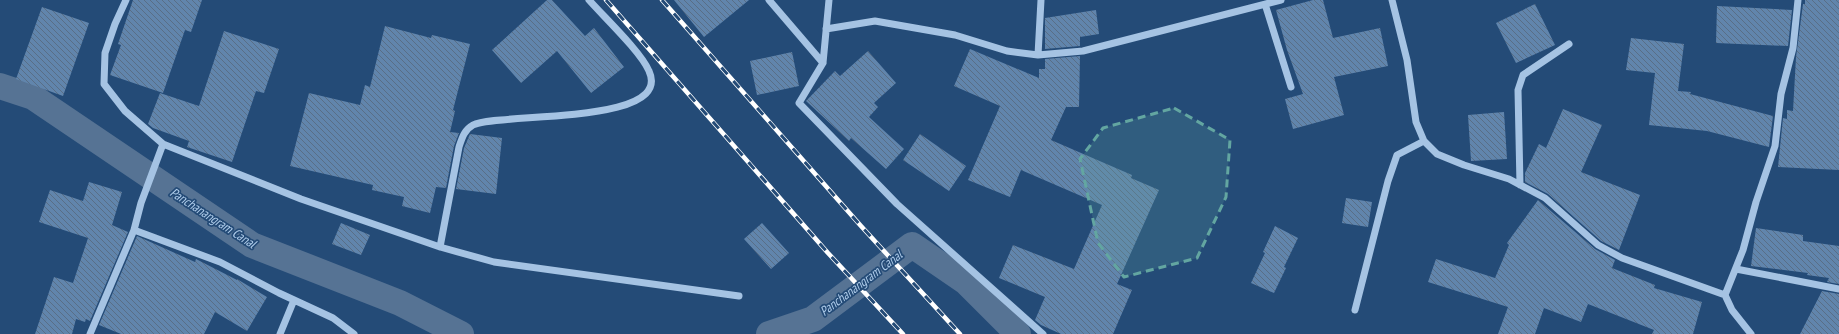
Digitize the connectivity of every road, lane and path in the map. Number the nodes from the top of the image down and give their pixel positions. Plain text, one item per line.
1 (126, 0) edge
2 (589, 0) edge
3 (769, 0) edge
4 (829, 0) edge
5 (1041, 0) edge
6 (1282, 0) edge
7 (1392, 0) edge
8 (1798, 0) edge
9 (1265, 4) junction
10 (826, 28) junction
11 (1569, 44) dead end
12 (1038, 55) junction
13 (823, 63) junction
14 (1291, 87) dead end
15 (1424, 141) junction
16 (163, 144) junction
17 (1520, 185) junction
18 (134, 230) junction
19 (440, 247) junction
20 (1736, 269) junction
21 (1839, 289) edge
22 (739, 296) dead end
23 (1725, 296) junction
24 (294, 300) junction
25 (1355, 310) dead end
26 (90, 334) edge
27 (280, 334) edge
28 (354, 334) edge
29 (1043, 334) edge
30 (1751, 334) edge

1 - 16 street
2 - 19 street
3 - 13 street
4 - 10 street
5 - 12 street
6 - 9 street
7 - 15 street
8 - 20 street
9 - 12 street
9 - 14 street
10 - 12 street
10 - 13 street
11 - 17 street
13 - 29 street
15 - 17 street
15 - 25 street
16 - 18 street
16 - 19 street
17 - 23 street
18 - 24 street
18 - 26 street
19 - 22 street
20 - 21 street
20 - 23 street
23 - 30 street
24 - 27 street
24 - 28 street

